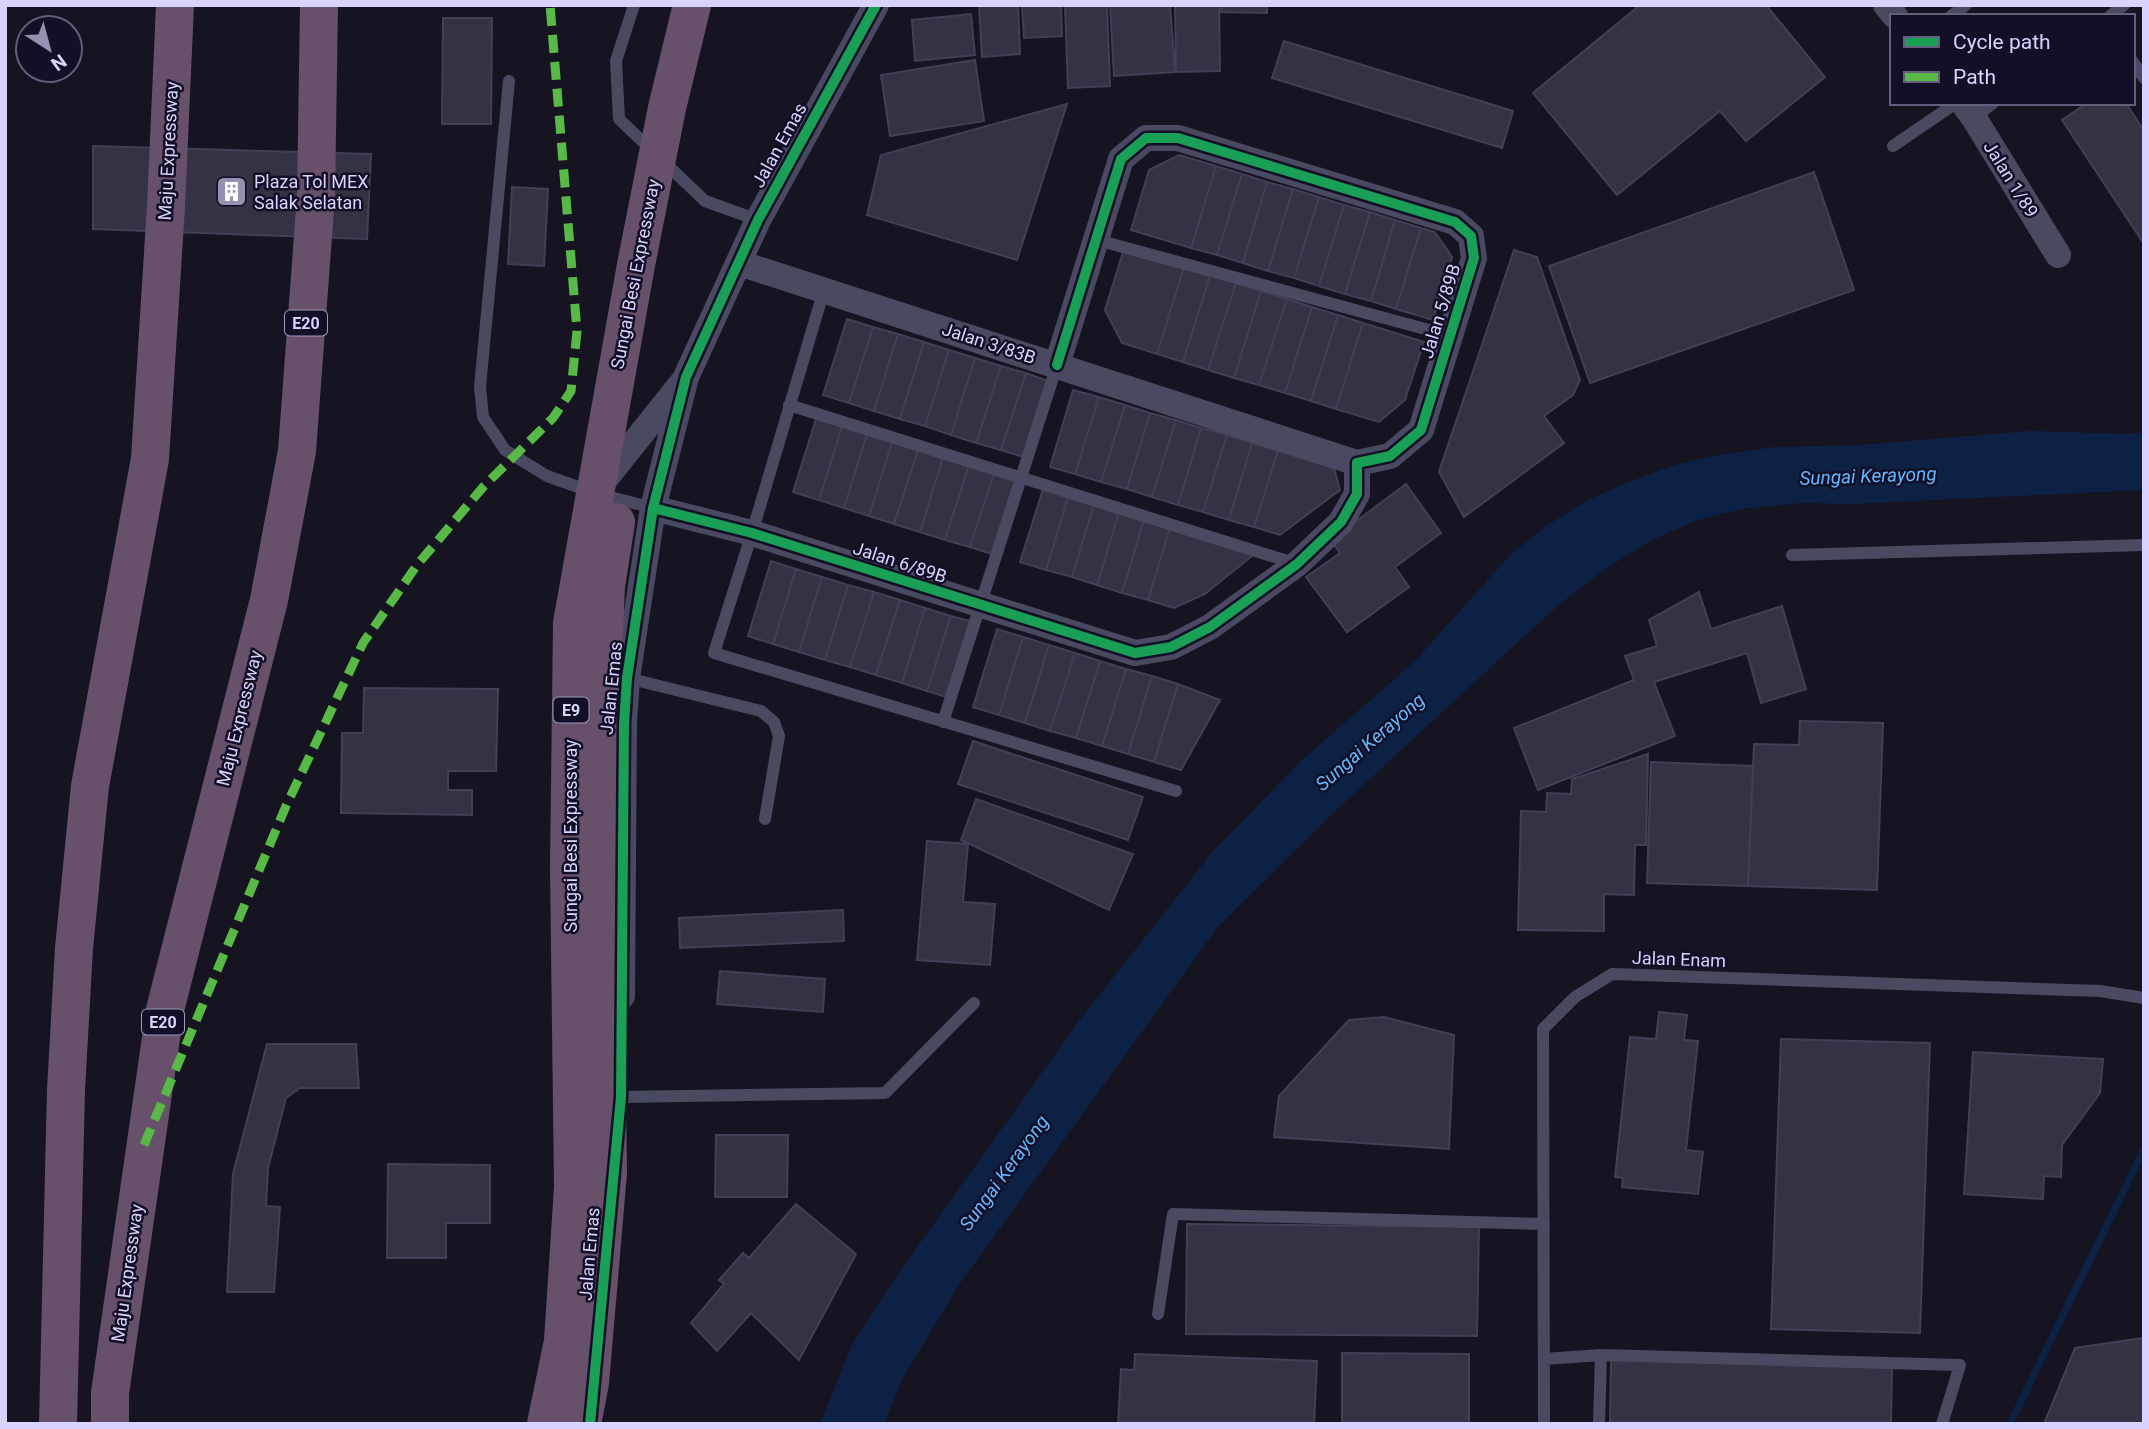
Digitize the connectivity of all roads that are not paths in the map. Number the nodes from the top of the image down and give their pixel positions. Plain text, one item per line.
1 (175, 5) edge
2 (319, 5) edge
3 (692, 5) edge
4 (716, 5) edge
5 (876, 5) edge
6 (631, 7) edge
7 (509, 81) dead end
8 (1972, 107) edge
9 (1894, 146) dead end
10 (758, 220) junction
11 (1097, 240) junction
12 (2058, 255) dead end
13 (740, 263) junction
14 (824, 290) junction
15 (1451, 336) junction
16 (1057, 365) junction
17 (686, 377) junction
18 (789, 405) junction
19 (1357, 464) junction
20 (1022, 476) junction
21 (595, 493) junction
22 (653, 508) junction
23 (752, 533) junction
24 (2144, 545) edge
25 (1792, 555) dead end
26 (1297, 564) junction
27 (980, 606) junction
28 (627, 678) junction
29 (943, 722) junction
30 (1177, 791) dead end
31 (765, 819) dead end
32 (2144, 998) edge
33 (974, 1003) dead end
34 (621, 1097) junction
35 (1544, 1224) junction
36 (1158, 1314) dead end
37 (1601, 1355) junction
38 (1544, 1359) junction
39 (58, 1424) edge
40 (110, 1424) edge
41 (546, 1424) edge
42 (556, 1424) edge
43 (582, 1424) edge
44 (590, 1424) edge
45 (1544, 1424) edge
46 (1599, 1424) edge
47 (1941, 1424) edge

1 - 39 highway, Maju Expressway
2 - 40 highway, Maju Expressway / E20
3 - 41 highway, Sungai Besi Expressway / E9, bridge
4 - 43 highway, Sungai Besi Expressway / E9, bridge
5 - 10 street, Jalan Emas
6 - 10 lane
7 - 21 lane
8 - 9 lane
8 - 12 street, Jalan 1/89
10 - 13 street, Jalan Emas
11 - 15 lane
11 - 15 street, Jalan 5/89B
11 - 16 street, Jalan 5/89B
13 - 14 street, Jalan 3/83B
13 - 17 street, Jalan Emas
14 - 16 street, Jalan 3/83B
14 - 18 lane
15 - 19 street, Jalan 5/89B
16 - 19 street, Jalan 3/83B
16 - 20 lane
17 - 21 street, Jalan Emas
17 - 22 street, Jalan Emas
18 - 20 lane
18 - 23 lane
19 - 26 street
20 - 26 lane
20 - 27 lane
21 - 22 lane
21 - 42 street, Jalan Emas
22 - 23 street, Jalan 6/89B
22 - 28 street, Jalan Emas
23 - 27 street, Jalan 6/89B
23 - 29 lane
24 - 25 lane
26 - 27 street, Jalan 6/89B
27 - 29 lane
28 - 31 lane
28 - 34 street, Jalan Emas
29 - 30 lane
32 - 35 lane, Jalan Enam
33 - 34 lane
34 - 44 street, Jalan Emas
35 - 36 lane
35 - 38 lane, Jalan Enam
37 - 38 lane
37 - 46 lane
37 - 47 lane
38 - 45 lane, Jalan Enam

